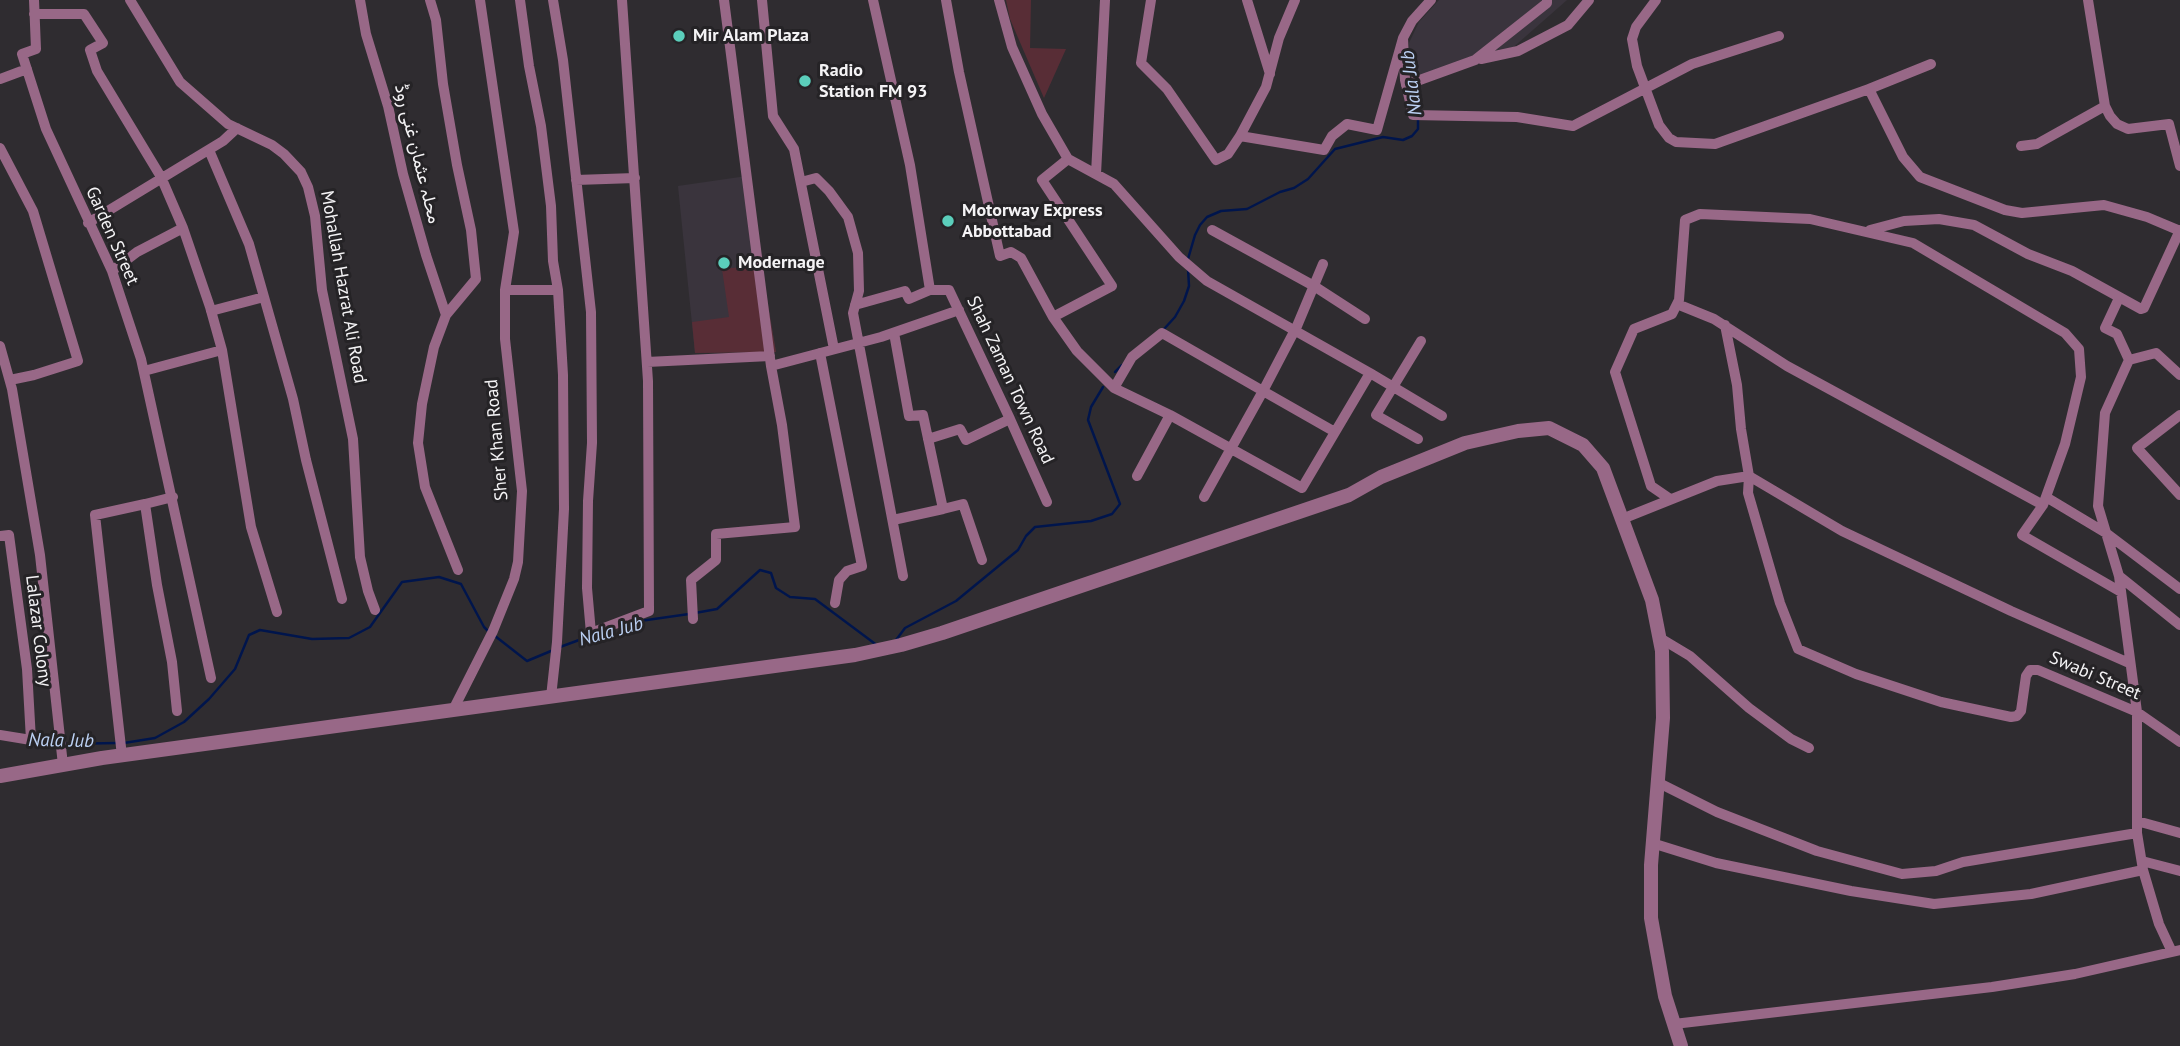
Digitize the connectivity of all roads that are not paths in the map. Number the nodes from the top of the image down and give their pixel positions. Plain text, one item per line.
1 (34, 0) edge
2 (130, 0) edge
3 (360, 0) edge
4 (430, 0) edge
5 (480, 0) edge
6 (520, 0) edge
7 (553, 0) edge
8 (622, 0) edge
9 (724, 0) edge
10 (762, 0) edge
11 (873, 0) edge
12 (946, 0) edge
13 (999, 0) edge
14 (1105, 0) edge
15 (1151, 0) edge
16 (1247, 0) edge
17 (1295, 0) edge
18 (1431, 0) edge
19 (1547, 0) edge
20 (1589, 0) edge
21 (1656, 0) edge
22 (2088, 0) edge
23 (34, 14) junction
24 (1779, 36) dead end
25 (1403, 38) junction
26 (1475, 60) junction
27 (1931, 64) dead end
28 (27, 68) junction
29 (1270, 74) junction
30 (0, 79) edge
31 (1406, 85) junction
32 (1645, 87) junction
33 (1869, 89) junction
34 (2105, 106) junction
35 (237, 128) junction
36 (1240, 136) junction
37 (2021, 146) dead end
38 (0, 148) edge
39 (209, 150) junction
40 (1068, 159) junction
41 (2180, 166) edge
42 (1096, 174) junction
43 (161, 177) junction
44 (635, 178) junction
45 (576, 180) junction
46 (801, 182) junction
47 (88, 223) junction
48 (183, 228) junction
49 (1212, 230) dead end
50 (1867, 231) junction
51 (2180, 231) edge
52 (1323, 264) dead end
53 (112, 271) junction
54 (1314, 286) junction
55 (505, 290) junction
56 (558, 290) junction
57 (930, 290) junction
58 (264, 297) junction
59 (2119, 298) junction
60 (1677, 304) junction
61 (855, 305) junction
62 (959, 310) junction
63 (211, 311) junction
64 (446, 315) junction
65 (1053, 317) junction
66 (1365, 319) dead end
67 (1725, 326) junction
68 (1295, 330) junction
69 (894, 333) junction
70 (1421, 341) dead end
71 (860, 342) junction
72 (0, 346) edge
73 (834, 349) junction
74 (222, 350) junction
75 (820, 353) junction
76 (2129, 360) junction
77 (770, 361) junction
78 (647, 362) junction
79 (144, 371) junction
80 (1370, 373) junction
81 (2180, 375) edge
82 (10, 380) junction
83 (1393, 387) junction
84 (1114, 388) junction
85 (1263, 391) junction
86 (1170, 415) junction
87 (2180, 415) edge
88 (1442, 416) dead end
89 (1010, 419) junction
90 (1335, 432) junction
91 (928, 439) junction
92 (1418, 439) dead end
93 (1231, 450) junction
94 (1137, 475) dead end
95 (1749, 476) junction
96 (2180, 495) edge
97 (173, 497) junction
98 (1203, 497) dead end
99 (1671, 499) junction
100 (2044, 501) junction
101 (1047, 502) dead end
102 (145, 504) junction
103 (943, 509) junction
104 (1622, 519) junction
105 (893, 520) junction
106 (2106, 533) junction
107 (0, 536) edge
108 (982, 560) dead end
109 (458, 570) dead end
110 (903, 576) dead end
111 (2119, 576) junction
112 (2180, 589) edge
113 (2121, 592) junction
114 (342, 599) dead end
115 (835, 603) dead end
116 (375, 610) dead end
117 (277, 612) dead end
118 (693, 619) dead end
119 (2180, 625) edge
120 (1660, 638) junction
121 (2129, 663) junction
122 (211, 678) dead end
123 (551, 697) junction
124 (453, 710) junction
125 (177, 711) dead end
126 (2137, 712) junction
127 (0, 736) edge
128 (2180, 742) edge
129 (1809, 748) dead end
130 (122, 756) junction
131 (63, 765) junction
132 (0, 776) edge
133 (1657, 782) junction
134 (2137, 827) junction
135 (2180, 833) edge
136 (1652, 844) junction
137 (2143, 865) junction
138 (2180, 871) edge
139 (2176, 951) edge
140 (1674, 1024) junction
141 (1681, 1046) edge

1 - 23 street
2 - 35 street, Mohallah Hazrat Ali Road
3 - 64 street, محلہ عثمان غنی روڈ
4 - 64 street
5 - 55 street, Sher Khan Road
6 - 56 street
7 - 45 street
8 - 44 street
9 - 77 street
10 - 46 street
11 - 57 street
12 - 65 street
13 - 40 street
14 - 42 street
15 - 36 street
16 - 29 street
17 - 29 street
18 - 25 street
19 - 26 street
20 - 26 street
21 - 32 street
22 - 34 street
23 - 28 street
23 - 43 street
24 - 32 street
25 - 31 street
25 - 36 street
26 - 31 street
27 - 33 street
28 - 30 street
28 - 47 street, Garden Street
29 - 36 street
31 - 32 street
32 - 33 street
33 - 51 street
34 - 37 street
34 - 41 street
35 - 39 street
35 - 116 street, Mohallah Hazrat Ali Road
38 - 82 street
39 - 43 street
39 - 58 street
40 - 42 street
40 - 65 street
42 - 68 street
43 - 47 street
43 - 48 street
44 - 45 street
44 - 78 street
45 - 78 street
46 - 61 street
46 - 73 street
47 - 53 street, Garden Street
48 - 53 street
48 - 63 street
49 - 54 street
50 - 59 street
50 - 60 street
50 - 100 street
51 - 59 street
52 - 54 street
53 - 79 street, Garden Street
54 - 66 street
54 - 68 street
55 - 56 street
55 - 124 street, Sher Khan Road
56 - 123 street
57 - 61 street
57 - 62 street, Shah Zaman Town Road
58 - 63 street
58 - 114 street
59 - 76 street
60 - 67 street
60 - 99 street
61 - 71 street
62 - 69 street
62 - 89 street, Shah Zaman Town Road
63 - 74 street
64 - 109 street
65 - 84 street
67 - 95 street
67 - 100 street
68 - 80 street
68 - 85 street
69 - 71 street
69 - 91 street
70 - 83 street
71 - 73 street
71 - 105 street
72 - 82 street
73 - 75 street
74 - 79 street
74 - 117 street
75 - 77 street
75 - 115 street
76 - 81 street
76 - 106 street
77 - 78 street
77 - 118 street
79 - 97 street, Garden Street
80 - 83 street
80 - 90 street
82 - 131 street
83 - 88 street
83 - 92 street
84 - 85 street
84 - 86 street
85 - 90 street
85 - 93 street
86 - 93 street
86 - 94 street
87 - 96 street
89 - 91 street
89 - 101 street, Shah Zaman Town Road
90 - 93 street
91 - 103 street
93 - 98 street
95 - 99 street
95 - 121 street
95 - 126 street, Swabi Street
97 - 102 street
97 - 122 street, Garden Street
99 - 104 street
100 - 106 street
100 - 113 street
102 - 125 street
102 - 130 street
103 - 105 street
103 - 108 street
104 - 120 street
104 - 123 street
105 - 110 street
106 - 111 street
106 - 112 street
107 - 127 street, Lalazar Colony
111 - 113 street
111 - 119 street
113 - 121 street
120 - 129 street
120 - 133 street
121 - 126 street
123 - 124 street
124 - 130 street
126 - 128 street, Swabi Street
126 - 134 street
130 - 131 street
131 - 132 street
133 - 134 street
133 - 136 street
134 - 135 street
134 - 137 street
136 - 137 street
136 - 140 street
137 - 138 street
137 - 139 street
139 - 140 street
140 - 141 street

